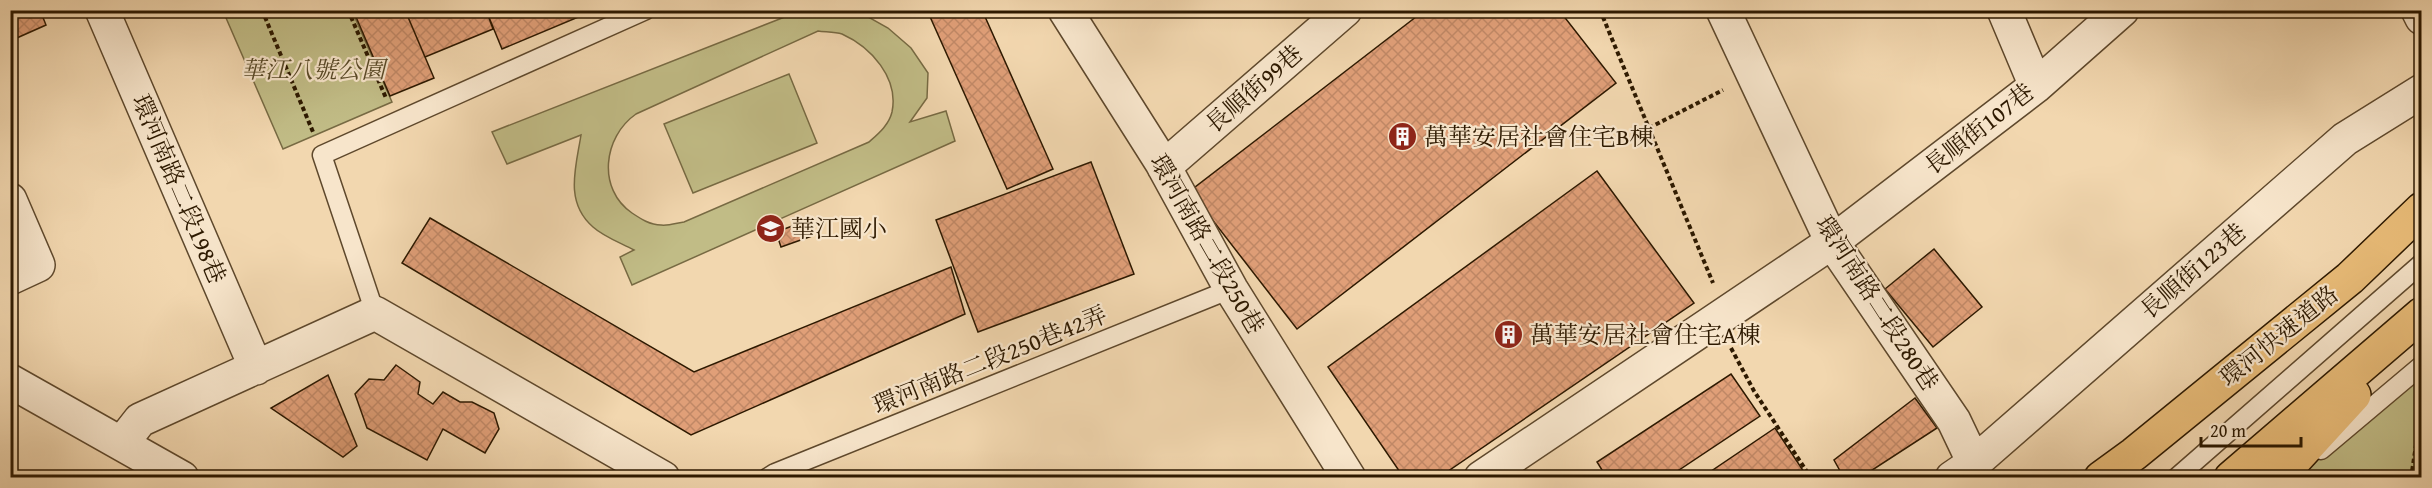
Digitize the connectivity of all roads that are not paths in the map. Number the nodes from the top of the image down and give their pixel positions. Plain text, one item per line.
1 (102, 10) edge
2 (646, 10) edge
3 (1065, 10) edge
4 (1345, 10) edge
5 (1723, 10) edge
6 (2004, 10) edge
7 (2122, 10) edge
8 (2418, 10) edge
9 (2421, 18) edge
10 (2036, 86) junction
11 (2421, 91) edge
12 (1164, 167) junction
13 (10, 200) edge
14 (2421, 209) edge
15 (1832, 242) junction
16 (2421, 263) edge
17 (10, 278) edge
18 (1231, 289) junction
19 (375, 313) junction
20 (2421, 314) edge
21 (2421, 321) edge
22 (2421, 365) edge
23 (256, 368) junction
24 (10, 381) edge
25 (122, 443) junction
26 (1963, 470) edge
27 (1339, 474) edge
28 (182, 477) edge
29 (663, 477) edge
30 (767, 477) edge
31 (1481, 477) edge
32 (2101, 477) edge
33 (2176, 477) edge
34 (2231, 477) edge
35 (2278, 477) edge
36 (2287, 477) edge

1 - 23 street, 環河南路二段198巷
2 - 19 lane
3 - 12 street, 環河南路二段250巷
4 - 12 street, 長順街99巷
5 - 15 street, 環河南路二段280巷
6 - 10 street
7 - 10 street, 長順街107巷
8 - 9 street
10 - 15 street, 長順街107巷
11 - 26 street, 長順街123巷
12 - 18 street, 環河南路二段250巷
13 - 17 street
14 - 32 highway, 環河快速道路
15 - 26 street, 環河南路二段280巷
15 - 31 street, 長順街107巷
16 - 33 lane
18 - 27 street, 環河南路二段250巷
18 - 30 lane, 環河南路二段250巷42弄
19 - 23 street
19 - 29 street
20 - 34 highway
21 - 35 highway
22 - 36 lane
23 - 25 street
24 - 25 street
25 - 28 street

